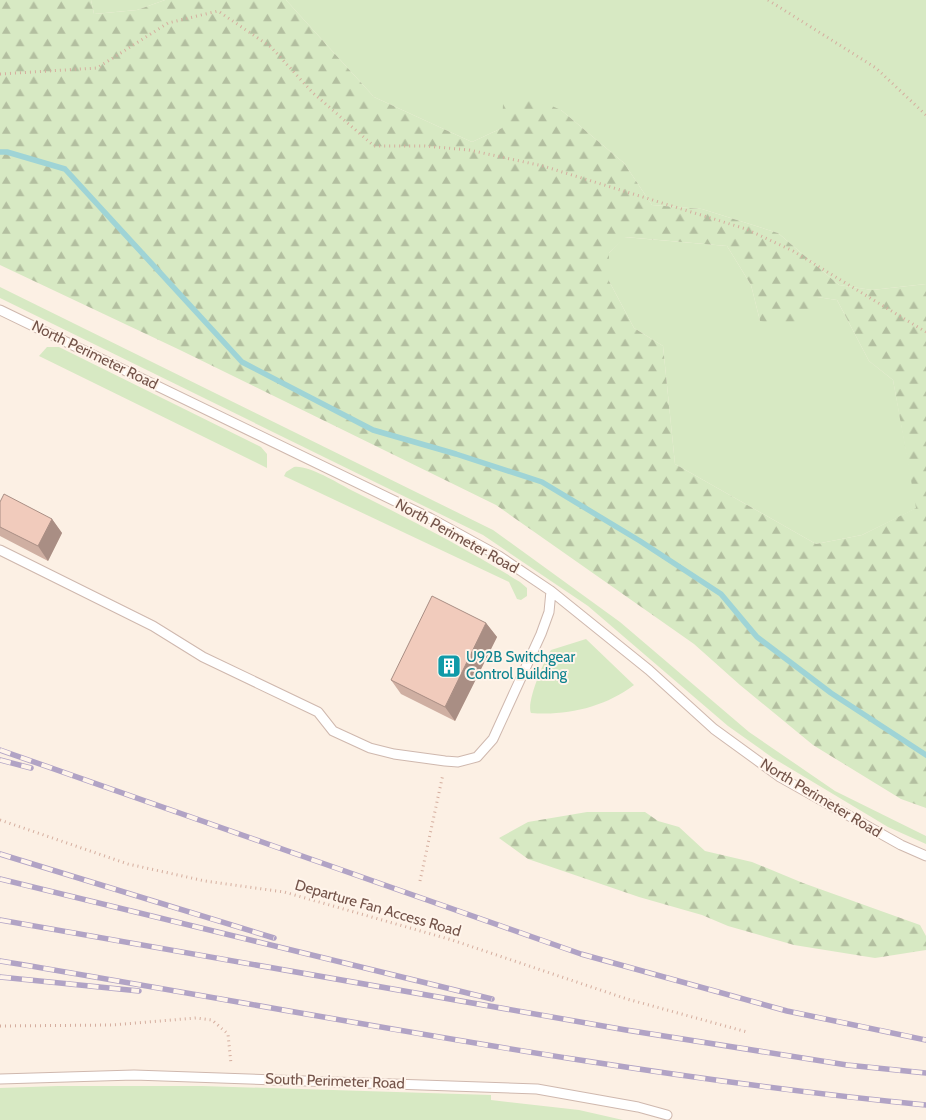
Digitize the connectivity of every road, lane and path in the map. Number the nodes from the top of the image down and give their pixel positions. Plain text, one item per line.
1 (768, 0) edge
2 (0, 74) edge
3 (926, 115) edge
4 (0, 310) edge
5 (926, 332) edge
6 (0, 550) edge
7 (551, 591) junction
8 (445, 761) junction
9 (0, 820) edge
10 (926, 856) edge
11 (420, 881) dead end
12 (0, 1026) edge
13 (747, 1032) dead end
14 (231, 1078) junction
15 (0, 1079) edge
16 (667, 1115) dead end

1 - 3 path
2 - 5 path
4 - 7 lane, North Perimeter Road
6 - 8 lane
7 - 8 lane
7 - 10 lane, North Perimeter Road
8 - 11 path
9 - 13 path, Departure Fan Access Road
12 - 14 path
14 - 15 lane, South Perimeter Road
14 - 16 lane, South Perimeter Road

